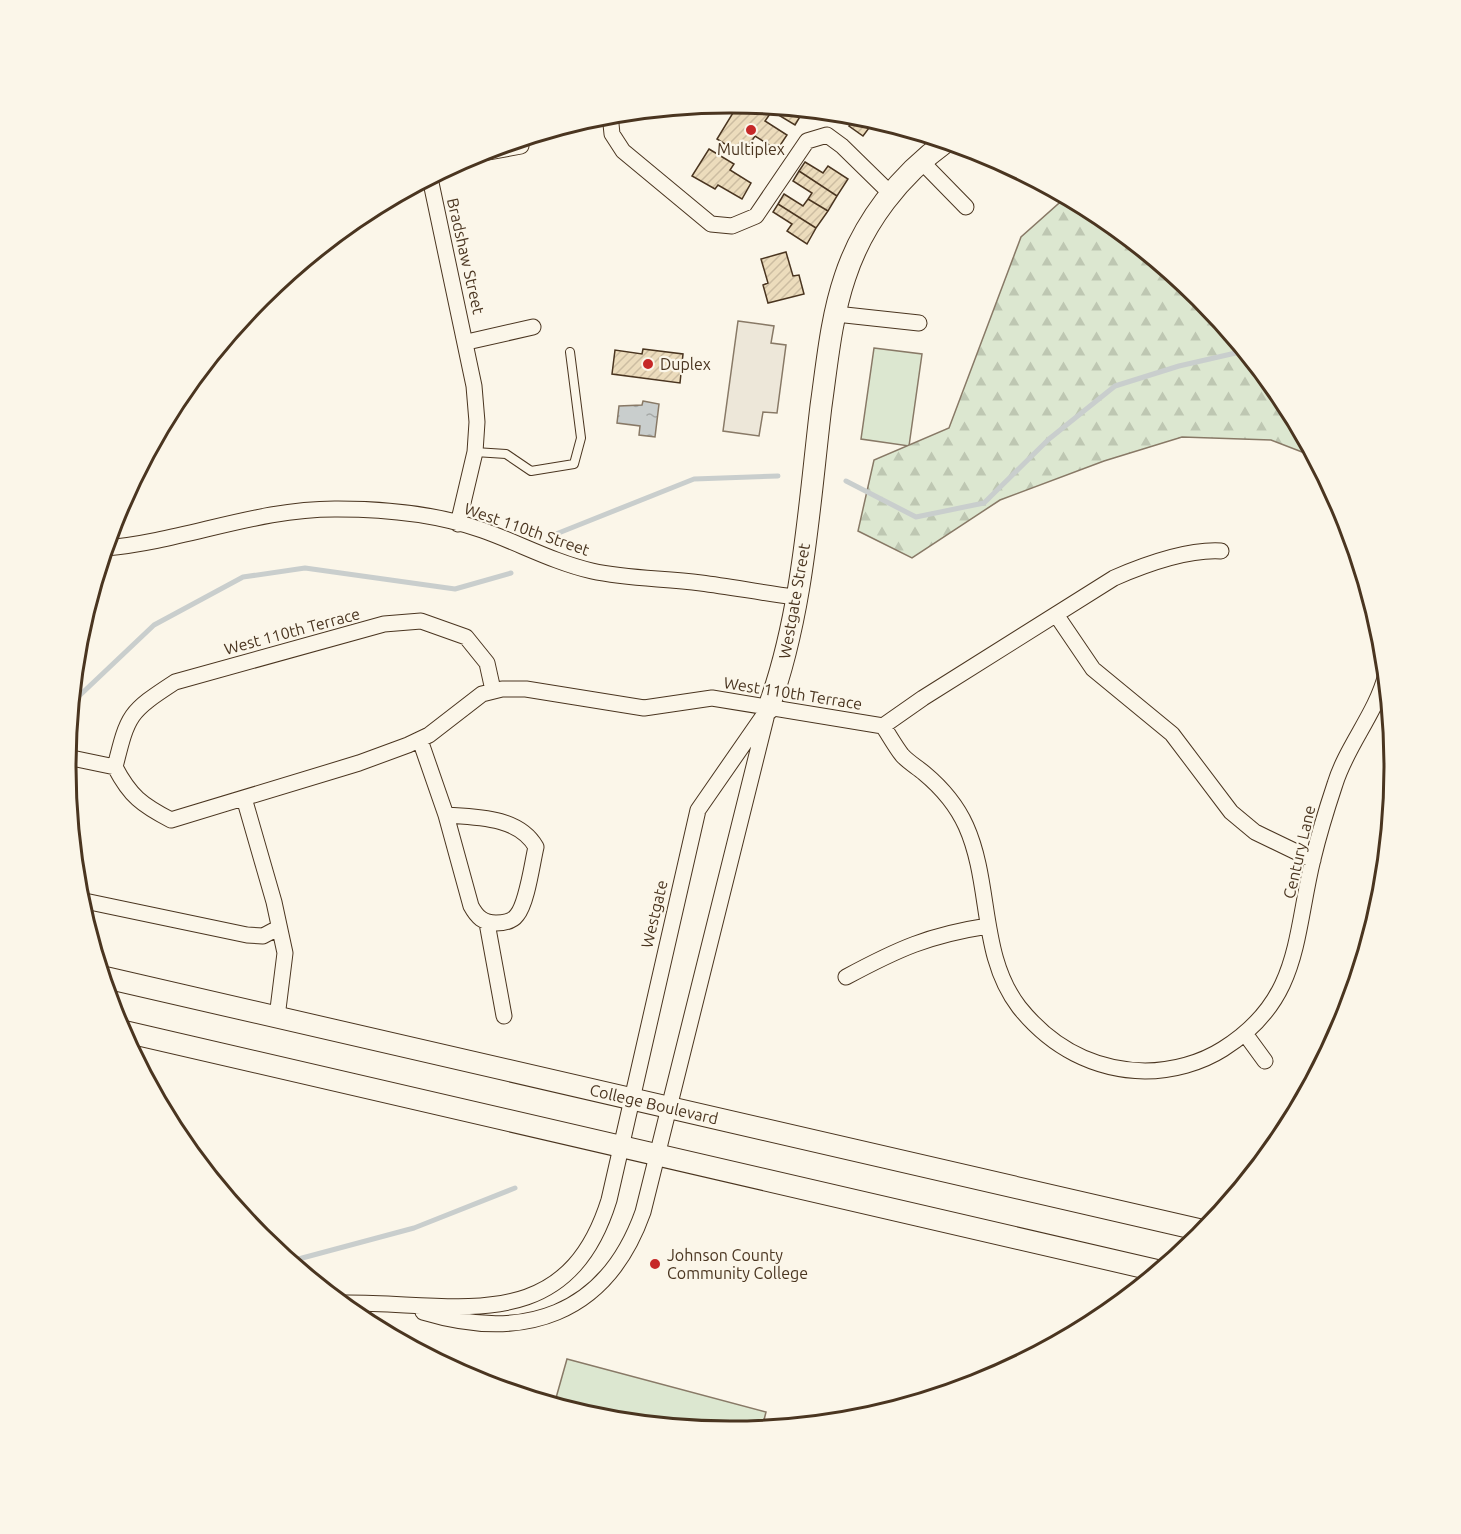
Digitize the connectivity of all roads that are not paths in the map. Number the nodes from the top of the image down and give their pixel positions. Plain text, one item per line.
1 (611, 125) edge
2 (939, 147) edge
3 (922, 162) junction
4 (432, 185) edge
5 (890, 194) junction
6 (966, 207) dead end
7 (836, 314) junction
8 (919, 323) dead end
9 (533, 327) dead end
10 (467, 342) junction
11 (570, 352) dead end
12 (475, 452) junction
13 (458, 524) junction
14 (115, 547) edge
15 (1221, 551) dead end
16 (795, 597) junction
17 (1057, 616) junction
18 (493, 690) junction
19 (1380, 692) edge
20 (768, 709) junction
21 (883, 726) junction
22 (420, 740) junction
23 (76, 759) edge
24 (115, 767) junction
25 (244, 798) junction
26 (446, 815) junction
27 (1313, 860) junction
28 (91, 902) edge
29 (487, 923) junction
30 (988, 927) junction
31 (278, 928) junction
32 (846, 977) dead end
33 (112, 979) edge
34 (504, 1016) dead end
35 (277, 1017) junction
36 (134, 1034) edge
37 (1246, 1035) junction
38 (1266, 1061) dead end
39 (631, 1099) junction
40 (669, 1107) junction
41 (621, 1148) junction
42 (657, 1156) junction
43 (1194, 1228) edge
44 (1150, 1269) edge
45 (355, 1303) edge
46 (404, 1306) junction

1 - 5 street
2 - 3 main road, Westgate Street
3 - 5 main road, Westgate Street
3 - 6 street
4 - 10 street, Bradshaw Street
5 - 7 main road, Westgate Street
7 - 8 street
7 - 16 main road, Westgate Street
9 - 10 street
10 - 12 street, Bradshaw Street
11 - 12 lane
12 - 13 street, Bradshaw Street
13 - 14 street, West 110th Street
13 - 16 street, West 110th Street
15 - 17 street
16 - 20 main road, Westgate Street
17 - 21 street
17 - 27 street
18 - 20 street, West 110th Terrace
18 - 22 street, West 110th Terrace
18 - 24 street, West 110th Terrace
19 - 27 street, Century Lane
20 - 21 street, West 110th Terrace
20 - 39 street, Westgate
20 - 40 street, Westgate Street
21 - 30 street, Century Lane
22 - 25 street, West 110th Terrace
22 - 26 street
23 - 24 street
24 - 25 street, West 110th Terrace
25 - 31 street
26 - 29 street
26 - 29 street
27 - 37 street, Century Lane
28 - 31 street
29 - 34 street
30 - 32 street
30 - 37 street, Century Lane
31 - 35 street
33 - 35 main road, College Boulevard
35 - 39 main road, College Boulevard
36 - 41 main road
37 - 38 street
39 - 40 main road, College Boulevard
39 - 41 street, Westgate
40 - 42 street, Westgate Street
40 - 43 main road, College Boulevard
41 - 42 main road
41 - 46 street, Westgate
42 - 44 main road
42 - 46 street, Westgate Street
45 - 46 street

